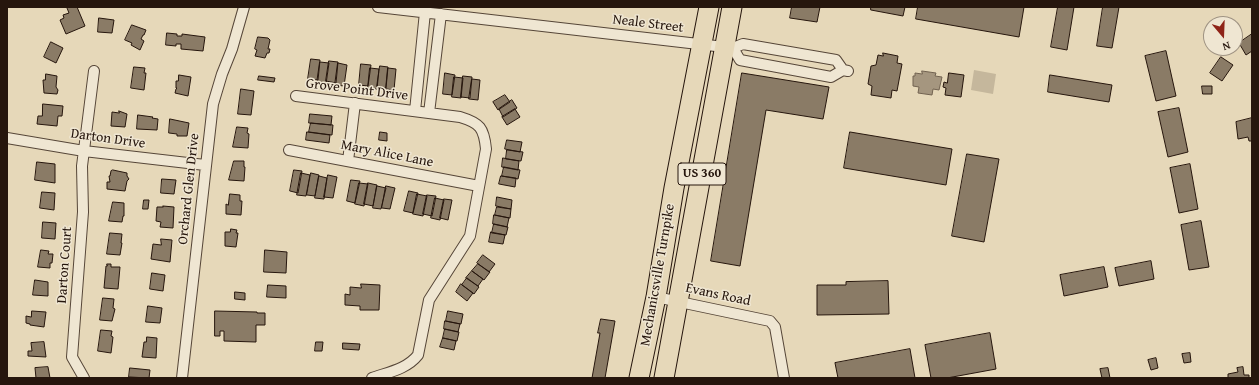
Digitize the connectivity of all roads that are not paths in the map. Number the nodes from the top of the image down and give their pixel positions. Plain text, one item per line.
1 (244, 7) edge
2 (378, 7) edge
3 (709, 7) edge
4 (732, 7) edge
5 (434, 12) edge
6 (702, 44) junction
7 (729, 48) junction
8 (94, 71) dead end
9 (296, 96) dead end
10 (355, 103) junction
11 (415, 111) junction
12 (429, 113) junction
13 (7, 138) edge
14 (289, 150) dead end
15 (84, 151) junction
16 (348, 161) junction
17 (205, 165) junction
18 (479, 186) junction
19 (656, 296) junction
20 (678, 301) junction
21 (84, 378) edge
22 (182, 378) edge
23 (372, 378) edge
24 (640, 378) edge
25 (664, 378) edge
26 (784, 378) edge

1 - 17 street, Orchard Glen Drive
2 - 5 street, Neale Street
3 - 6 highway, Mechanicsville Turnpike / US 360
4 - 7 highway, Mechanicsville Turnpike / US 360
5 - 6 street, Neale Street
5 - 11 street, Grove Point Drive
5 - 12 street
6 - 7 street, Neale Street
6 - 19 highway, Mechanicsville Turnpike / US 360
7 - 7 street, Neale Street
7 - 20 highway, Mechanicsville Turnpike / US 360
8 - 15 street, Darton Court
9 - 10 street, Grove Point Drive
10 - 11 street, Grove Point Drive
10 - 16 street
11 - 12 street, Grove Point Drive
12 - 18 street, Grove Point Drive
13 - 15 street, Darton Drive
14 - 16 street, Mary Alice Lane
15 - 17 street, Darton Drive
15 - 21 street, Darton Court
16 - 18 street, Mary Alice Lane
17 - 22 street, Orchard Glen Drive
18 - 23 street, Grove Point Drive
19 - 20 street, Evans Road
19 - 24 highway, Mechanicsville Turnpike / US 360
20 - 25 highway, Mechanicsville Turnpike / US 360
20 - 26 street, Evans Road

